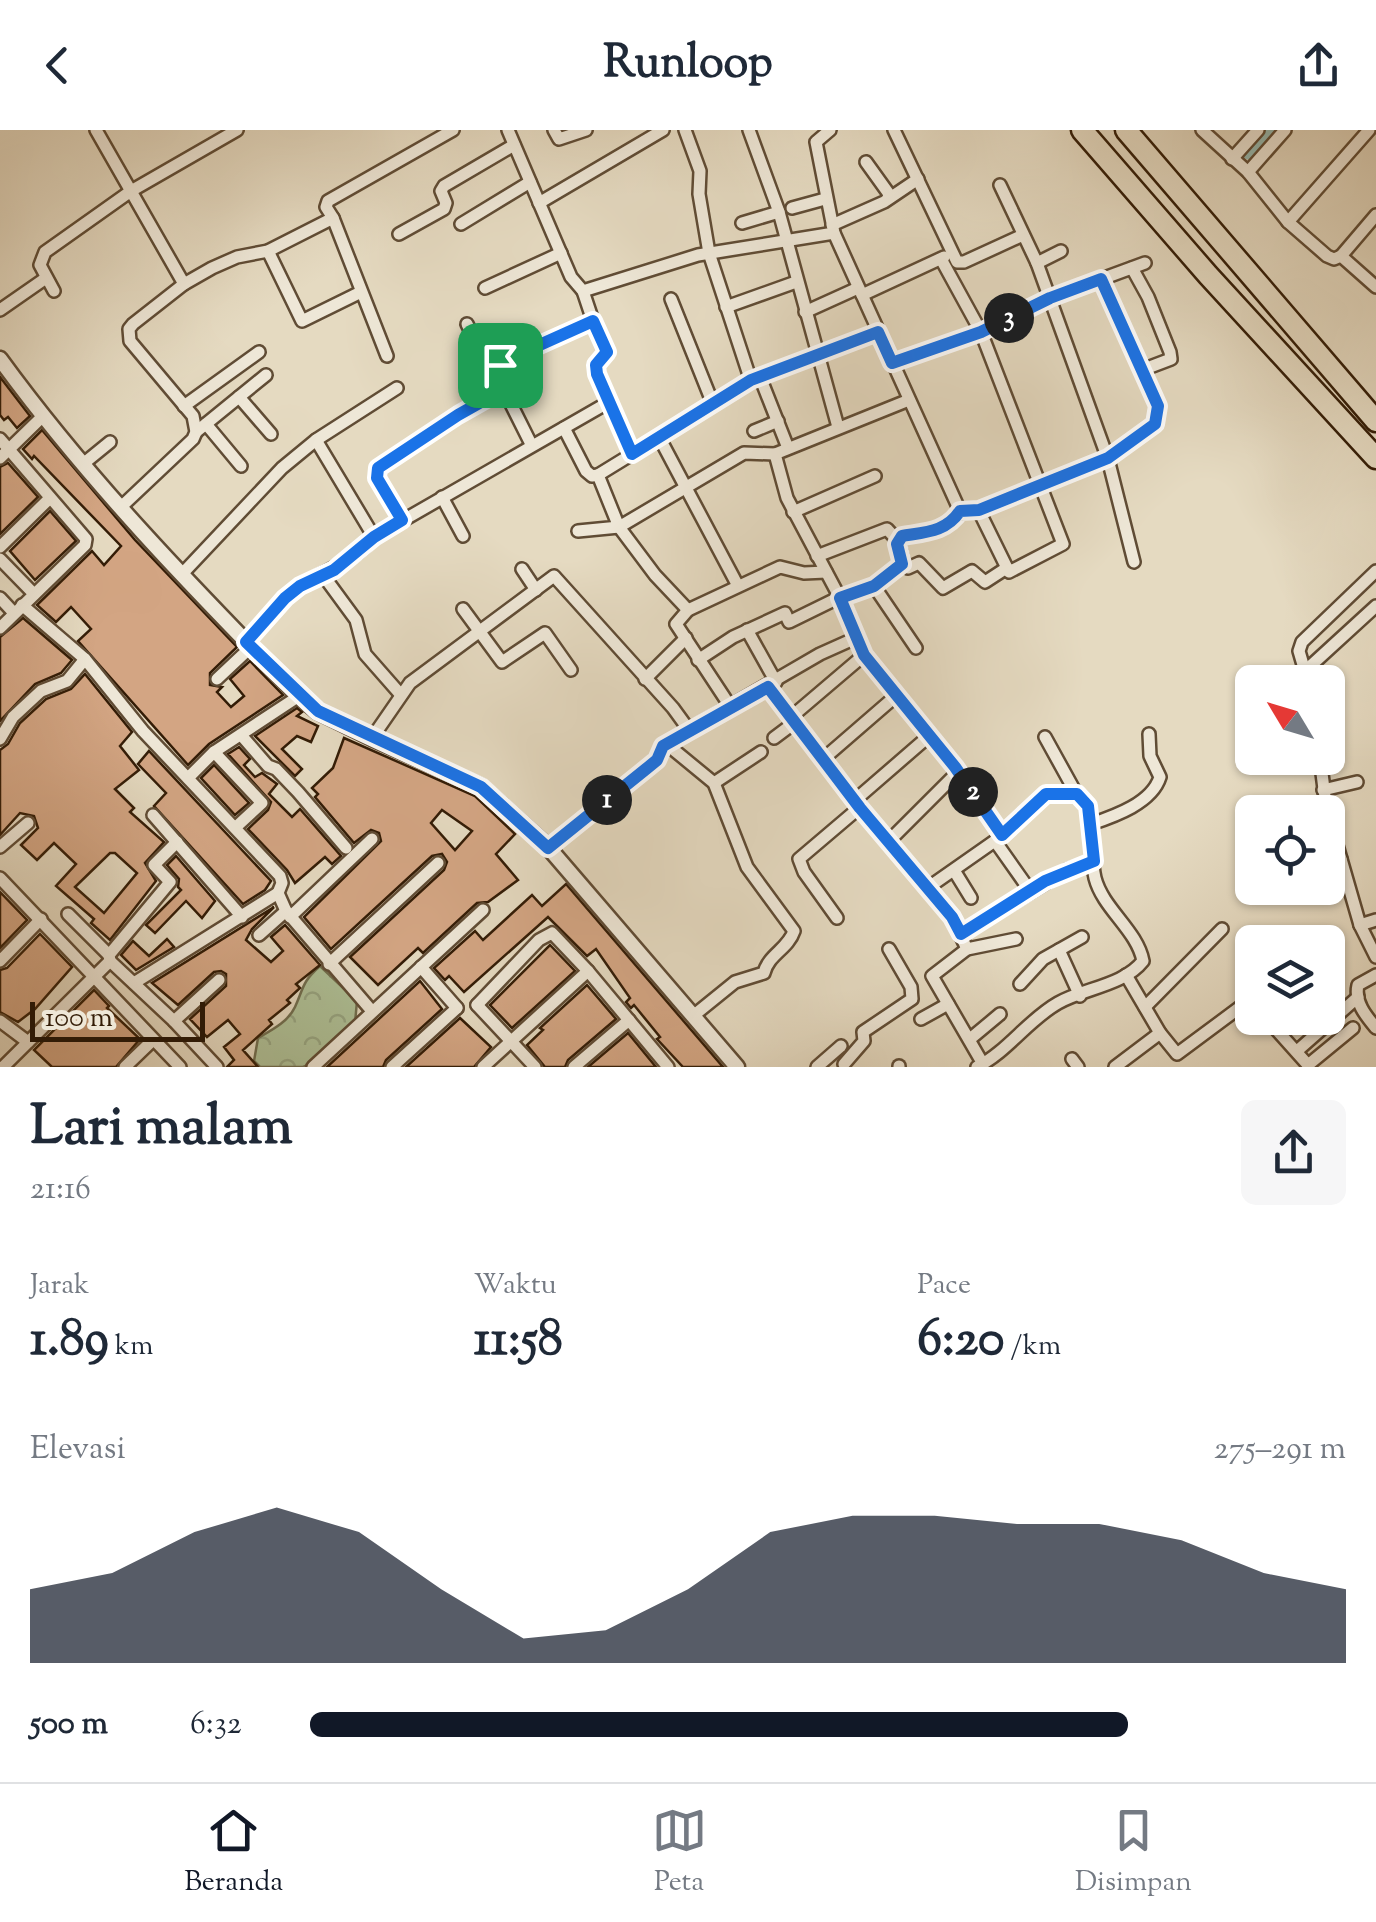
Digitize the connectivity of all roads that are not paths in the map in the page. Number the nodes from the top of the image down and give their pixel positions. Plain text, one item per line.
1 (96, 130) edge
2 (236, 130) edge
3 (453, 130) edge
4 (508, 130) edge
5 (554, 130) edge
6 (586, 130) edge
7 (663, 130) edge
8 (685, 130) edge
9 (749, 130) edge
10 (830, 130) edge
11 (894, 130) edge
12 (1082, 130) edge
13 (1126, 130) edge
14 (1202, 130) edge
15 (1258, 130) edge
16 (1285, 130) edge
17 (1368, 130) edge
18 (514, 146) junction
19 (866, 162) dead end
20 (1239, 165) junction
21 (918, 179) junction
22 (530, 182) junction
23 (1000, 185) dead end
24 (131, 191) junction
25 (888, 198) junction
26 (825, 199) junction
27 (539, 203) junction
28 (786, 210) junction
29 (1376, 216) edge
30 (333, 218) junction
31 (1288, 222) junction
32 (742, 223) dead end
33 (461, 224) dead end
34 (833, 229) junction
35 (398, 234) dead end
36 (1023, 235) junction
37 (787, 240) junction
38 (268, 251) junction
39 (1062, 251) dead end
40 (709, 253) junction
41 (560, 254) junction
42 (947, 256) junction
43 (1340, 256) junction
44 (1037, 262) junction
45 (1145, 263) dead end
46 (1132, 268) junction
47 (46, 278) junction
48 (1101, 279) junction
49 (796, 282) junction
50 (184, 284) junction
51 (1376, 287) edge
52 (485, 288) dead end
53 (54, 291) dead end
54 (582, 291) junction
55 (860, 291) junction
56 (360, 292) junction
57 (1050, 298) junction
58 (671, 299) dead end
59 (726, 307) junction
60 (0, 310) edge
61 (805, 312) junction
62 (593, 321) junction
63 (468, 324) dead end
64 (878, 332) junction
65 (981, 332) junction
66 (259, 352) dead end
67 (388, 356) dead end
68 (817, 356) junction
69 (0, 359) edge
70 (892, 363) junction
71 (1142, 370) junction
72 (497, 373) junction
73 (266, 375) dead end
74 (755, 379) junction
75 (397, 388) dead end
76 (504, 389) junction
77 (239, 397) junction
78 (910, 400) junction
79 (609, 402) junction
80 (714, 404) junction
81 (184, 406) junction
82 (42, 417) junction
83 (1376, 421) edge
84 (778, 422) junction
85 (838, 427) junction
86 (201, 428) junction
87 (564, 428) junction
88 (754, 430) dead end
89 (271, 434) dead end
90 (659, 437) junction
91 (0, 439) edge
92 (316, 440) junction
93 (110, 442) dead end
94 (531, 444) junction
95 (788, 448) junction
96 (5, 454) edge
97 (632, 454) junction
98 (775, 454) junction
99 (1108, 458) junction
100 (1376, 458) edge
101 (83, 464) junction
102 (241, 466) dead end
103 (598, 474) junction
104 (874, 476) dead end
105 (1041, 484) junction
106 (686, 486) junction
107 (442, 497) junction
108 (50, 498) junction
109 (120, 507) junction
110 (979, 510) junction
111 (960, 511) junction
112 (793, 512) junction
113 (402, 520) junction
114 (620, 527) junction
115 (578, 531) dead end
116 (463, 536) dead end
117 (374, 537) junction
118 (898, 541) junction
119 (0, 547) edge
120 (818, 556) junction
121 (0, 559) edge
122 (1134, 562) dead end
123 (902, 564) junction
124 (522, 569) dead end
125 (1005, 569) junction
126 (1376, 571) edge
127 (826, 572) junction
128 (183, 574) junction
129 (323, 575) junction
130 (738, 584) junction
131 (874, 586) junction
132 (536, 590) junction
133 (34, 594) junction
134 (0, 598) edge
135 (840, 598) junction
136 (1376, 606) edge
137 (18, 609) junction
138 (463, 609) dead end
139 (688, 610) junction
140 (0, 628) edge
141 (748, 630) junction
142 (480, 632) junction
143 (858, 636) junction
144 (686, 638) junction
145 (249, 645) junction
146 (916, 648) dead end
147 (864, 655) junction
148 (85, 659) junction
149 (698, 660) junction
150 (1304, 665) edge
151 (1319, 665) edge
152 (570, 670) dead end
153 (217, 679) dead end
154 (645, 679) junction
155 (772, 684) junction
156 (897, 694) junction
157 (401, 695) junction
158 (299, 696) junction
159 (730, 706) junction
160 (792, 720) junction
161 (689, 730) junction
162 (1149, 734) dead end
163 (241, 735) junction
164 (929, 736) junction
165 (1045, 737) dead end
166 (372, 738) junction
167 (774, 738) dead end
168 (0, 739) edge
169 (670, 742) junction
170 (214, 752) junction
171 (761, 752) dead end
172 (822, 760) junction
173 (958, 772) junction
174 (1321, 775) edge
175 (188, 778) junction
176 (1356, 782) dead end
177 (714, 783) junction
178 (1322, 790) junction
179 (1077, 794) junction
180 (1323, 795) edge
181 (857, 805) junction
182 (153, 815) dead end
183 (28, 823) dead end
184 (1092, 824) junction
185 (236, 827) junction
186 (998, 838) junction
187 (372, 839) dead end
188 (889, 840) junction
189 (176, 842) junction
190 (0, 847) edge
191 (346, 848) dead end
192 (548, 848) junction
193 (1094, 861) junction
194 (438, 863) dead end
195 (955, 872) junction
196 (1345, 873) edge
197 (0, 878) edge
198 (929, 888) junction
199 (1030, 892) junction
200 (278, 893) junction
201 (970, 898) dead end
202 (483, 910) dead end
203 (68, 914) dead end
204 (288, 914) junction
205 (242, 917) junction
206 (41, 918) junction
207 (837, 918) dead end
208 (1376, 920) edge
209 (1360, 926) junction
210 (1222, 929) dead end
211 (961, 934) junction
212 (259, 935) dead end
213 (1082, 937) dead end
214 (1016, 938) dead end
215 (967, 948) junction
216 (889, 949) dead end
217 (1059, 950) junction
218 (1376, 957) edge
219 (110, 958) junction
220 (0, 961) edge
221 (330, 964) junction
222 (421, 967) junction
223 (588, 971) junction
224 (1126, 974) junction
225 (1376, 975) edge
226 (94, 976) junction
227 (219, 980) dead end
228 (134, 982) junction
229 (1020, 984) dead end
230 (1080, 996) junction
231 (1358, 997) junction
232 (948, 1004) junction
233 (478, 1005) junction
234 (1144, 1006) junction
235 (458, 1008) junction
236 (371, 1010) junction
237 (1235, 1011) edge
238 (1000, 1014) dead end
239 (693, 1016) junction
240 (922, 1019) dead end
241 (174, 1020) junction
242 (629, 1020) junction
243 (0, 1021) edge
244 (1353, 1028) dead end
245 (1376, 1028) edge
246 (1160, 1033) junction
247 (1282, 1035) edge
248 (970, 1039) junction
249 (153, 1040) junction
250 (28, 1042) junction
251 (512, 1042) junction
252 (1297, 1051) junction
253 (1177, 1054) junction
254 (846, 1065) edge
255 (216, 1066) edge
256 (980, 1066) edge
257 (1308, 1066) edge
258 (3, 1067) edge
259 (125, 1067) edge
260 (180, 1067) edge
261 (313, 1067) edge
262 (392, 1067) edge
263 (482, 1067) edge
264 (534, 1067) edge
265 (574, 1067) edge
266 (668, 1067) edge
267 (737, 1067) edge
268 (817, 1067) edge
269 (1115, 1067) edge
270 (1186, 1067) edge

1 - 24 street
2 - 24 street
3 - 30 street
4 - 18 street
5 - 6 street
7 - 27 street
8 - 40 street
9 - 28 street
10 - 26 street
11 - 21 street
12 - 100 highway
13 - 83 highway
14 - 20 street
15 - 20 street
16 - 20 street
17 - 31 street
18 - 22 street
18 - 35 street
19 - 25 street
20 - 31 street
21 - 25 street
21 - 42 street
22 - 27 street
22 - 33 street
23 - 36 street
24 - 47 street
24 - 50 street
25 - 34 street
26 - 28 street
26 - 34 street
27 - 41 street
28 - 32 street
28 - 37 street
29 - 43 street
30 - 38 street
30 - 56 street
31 - 43 street
34 - 37 street
34 - 55 street
36 - 42 street
36 - 44 street
37 - 40 street
37 - 49 street
38 - 50 street
38 - 56 street
39 - 44 street
40 - 54 street
40 - 59 street
41 - 52 street
41 - 54 street
42 - 55 street
42 - 65 street
43 - 51 street
44 - 57 street
45 - 46 street
46 - 48 street
46 - 71 street
47 - 53 street
47 - 60 street
48 - 57 street
48 - 71 street
49 - 59 street
49 - 61 street
50 - 81 street
54 - 62 street
55 - 61 street
55 - 64 street
56 - 67 street
57 - 65 street
57 - 99 street
58 - 80 street
59 - 74 street
61 - 68 street
62 - 72 street
62 - 79 street
63 - 72 street
64 - 68 street
64 - 70 street
65 - 70 street
65 - 105 street
66 - 81 street
68 - 74 street
68 - 85 street
69 - 82 street
70 - 78 street
71 - 99 street
72 - 76 street
73 - 77 street
74 - 80 street
74 - 84 street
75 - 92 street
76 - 94 street
76 - 113 street
77 - 86 street
77 - 89 street
78 - 85 street
78 - 111 street
79 - 87 street
79 - 97 street
80 - 90 street
81 - 86 street
82 - 96 street
82 - 101 street
84 - 88 street
84 - 95 street
85 - 95 street
86 - 102 street
86 - 109 street
87 - 94 street
87 - 103 street
90 - 97 street
90 - 106 street
91 - 96 street
92 - 117 street
92 - 128 street
93 - 101 street
94 - 107 street
95 - 98 street
96 - 108 street
97 - 103 street
98 - 106 street
98 - 112 street
99 - 105 street
99 - 122 street
101 - 109 street
103 - 114 street
104 - 112 street
105 - 110 street
105 - 125 street
106 - 114 street
106 - 130 street
107 - 113 street
107 - 116 street
108 - 119 street
108 - 133 street
109 - 128 street
110 - 111 street
110 - 125 street
111 - 118 street
112 - 120 street
113 - 117 street
114 - 115 street
114 - 139 street
117 - 129 street
118 - 120 street
118 - 123 street
120 - 127 street
121 - 133 street
123 - 125 street
123 - 131 street
124 - 132 street
126 - 150 street
127 - 130 street
127 - 135 street
128 - 145 street
129 - 145 street
129 - 157 street
130 - 139 street
131 - 135 street
131 - 146 street
132 - 142 street
132 - 154 street
133 - 137 street
134 - 137 street
135 - 141 street
135 - 143 street
136 - 151 street
137 - 140 street
137 - 148 street
138 - 142 street
139 - 144 street
141 - 149 street
141 - 155 street
142 - 152 street
142 - 157 street
143 - 147 street
143 - 155 street
144 - 149 street
144 - 154 street
145 - 153 street
145 - 158 street
147 - 156 street
147 - 160 street
148 - 168 street
148 - 175 street
149 - 159 street
154 - 161 street
155 - 159 street
155 - 160 street
156 - 164 street
156 - 172 street
157 - 166 street
158 - 163 street
158 - 166 street
159 - 161 street
160 - 167 street
160 - 172 street
161 - 169 street
162 - 184 street
163 - 170 street
163 - 191 street
164 - 173 street
164 - 181 street
165 - 179 street
166 - 192 street
169 - 177 street
169 - 192 street
170 - 175 street
170 - 185 street
171 - 177 street
172 - 181 street
173 - 186 street
173 - 188 street
174 - 178 street
175 - 185 street
176 - 178 street
177 - 239 street
178 - 180 street
179 - 184 street
179 - 186 street
181 - 188 street
181 - 207 street
182 - 189 street
183 - 190 street
184 - 193 street
185 - 200 street
186 - 195 street
186 - 199 street
187 - 204 street
188 - 198 street
189 - 205 street
189 - 219 street
192 - 239 street
193 - 199 street
193 - 224 street
194 - 221 street
195 - 198 street
195 - 201 street
196 - 209 street
197 - 206 street
198 - 211 street
199 - 211 street
200 - 204 street
200 - 205 street
202 - 222 street
203 - 219 street
204 - 212 street
204 - 221 street
205 - 228 street
206 - 220 street
206 - 226 street
208 - 209 street
209 - 218 street
210 - 234 street
211 - 215 street
213 - 217 street
214 - 215 street
215 - 232 street
216 - 254 street
217 - 229 street
217 - 230 street
219 - 226 street
219 - 228 street
221 - 236 street
222 - 235 street
222 - 236 street
223 - 233 street
223 - 242 street
223 - 251 street
224 - 230 street
224 - 234 street
225 - 231 street
226 - 249 street
226 - 250 street
227 - 241 street
228 - 241 street
230 - 256 street
231 - 245 street
231 - 252 street
232 - 240 street
232 - 248 street
233 - 235 street
233 - 251 street
234 - 246 street
235 - 262 street
236 - 261 street
237 - 253 street
238 - 248 street
239 - 267 street
241 - 255 street
242 - 265 street
242 - 266 street
243 - 250 street
244 - 257 street
246 - 253 street
246 - 269 street
247 - 252 street
248 - 256 street
249 - 259 street
249 - 260 street
250 - 258 street
251 - 263 street
251 - 264 street
252 - 257 street
253 - 270 street
254 - 268 street

